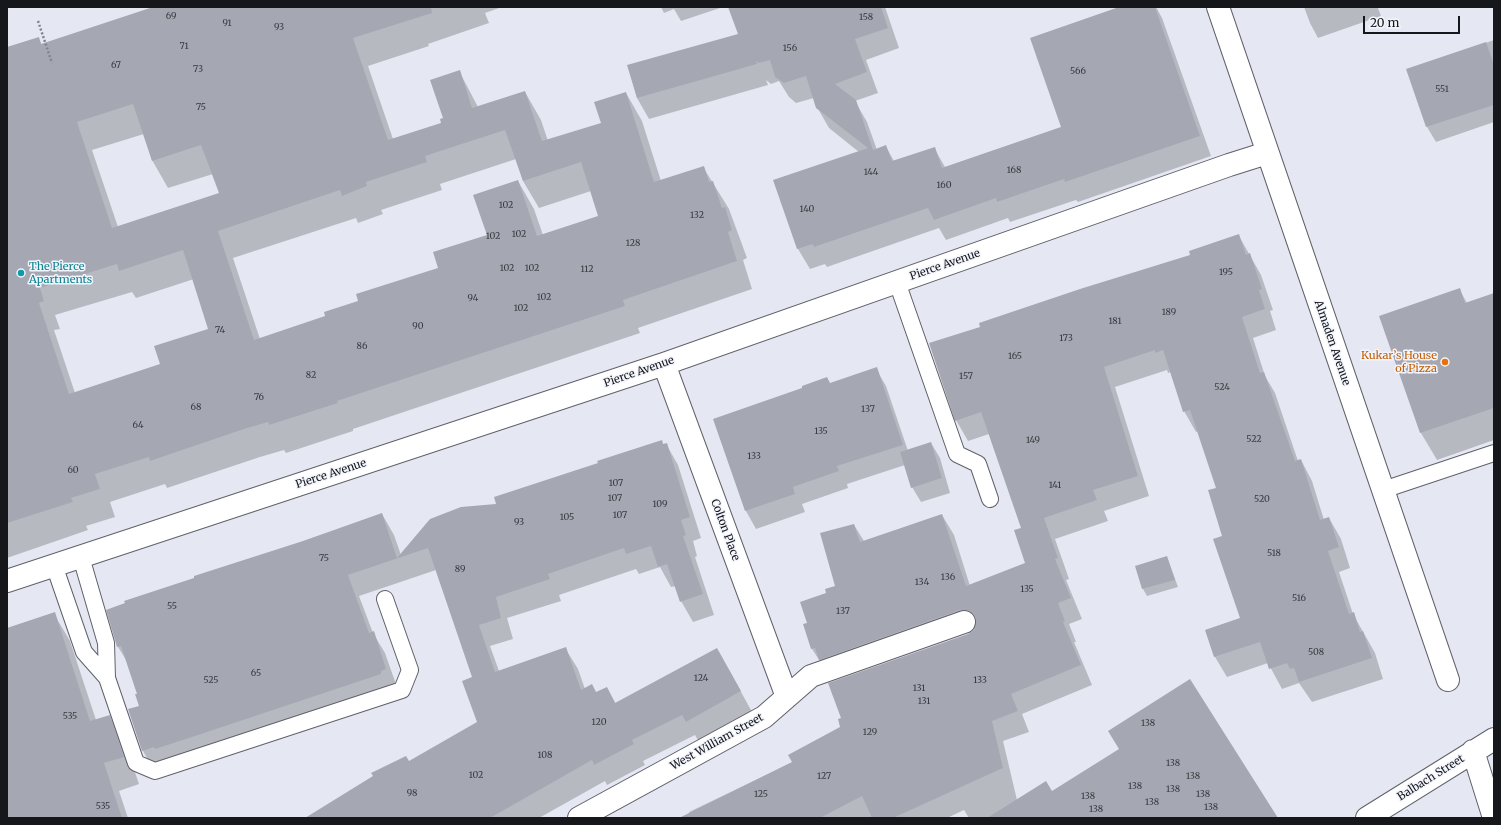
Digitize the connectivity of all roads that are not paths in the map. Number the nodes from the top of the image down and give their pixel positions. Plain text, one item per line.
1 (1218, 7) edge
2 (1268, 154) junction
3 (897, 282) junction
4 (664, 364) junction
5 (1494, 453) edge
6 (1383, 490) junction
7 (990, 499) dead end
8 (81, 557) junction
9 (54, 565) junction
10 (7, 581) edge
11 (385, 599) dead end
12 (964, 622) dead end
13 (107, 678) junction
14 (1448, 680) dead end
15 (787, 697) junction
16 (1494, 739) edge
17 (1473, 751) junction
18 (579, 818) edge
19 (1367, 818) edge
20 (1494, 818) edge

1 - 2 street, Almaden Avenue
2 - 3 street, Pierce Avenue
2 - 6 street, Almaden Avenue
3 - 4 street, Pierce Avenue
3 - 7 lane
4 - 8 street, Pierce Avenue
4 - 15 street, Colton Place
5 - 6 lane
6 - 14 street, Almaden Avenue
8 - 9 street, Pierce Avenue
8 - 13 lane
9 - 10 street, Pierce Avenue
9 - 13 lane
11 - 13 lane
12 - 15 street, West William Street
15 - 18 street, West William Street
16 - 17 street, Balbach Street
17 - 19 street, Balbach Street
17 - 20 street

